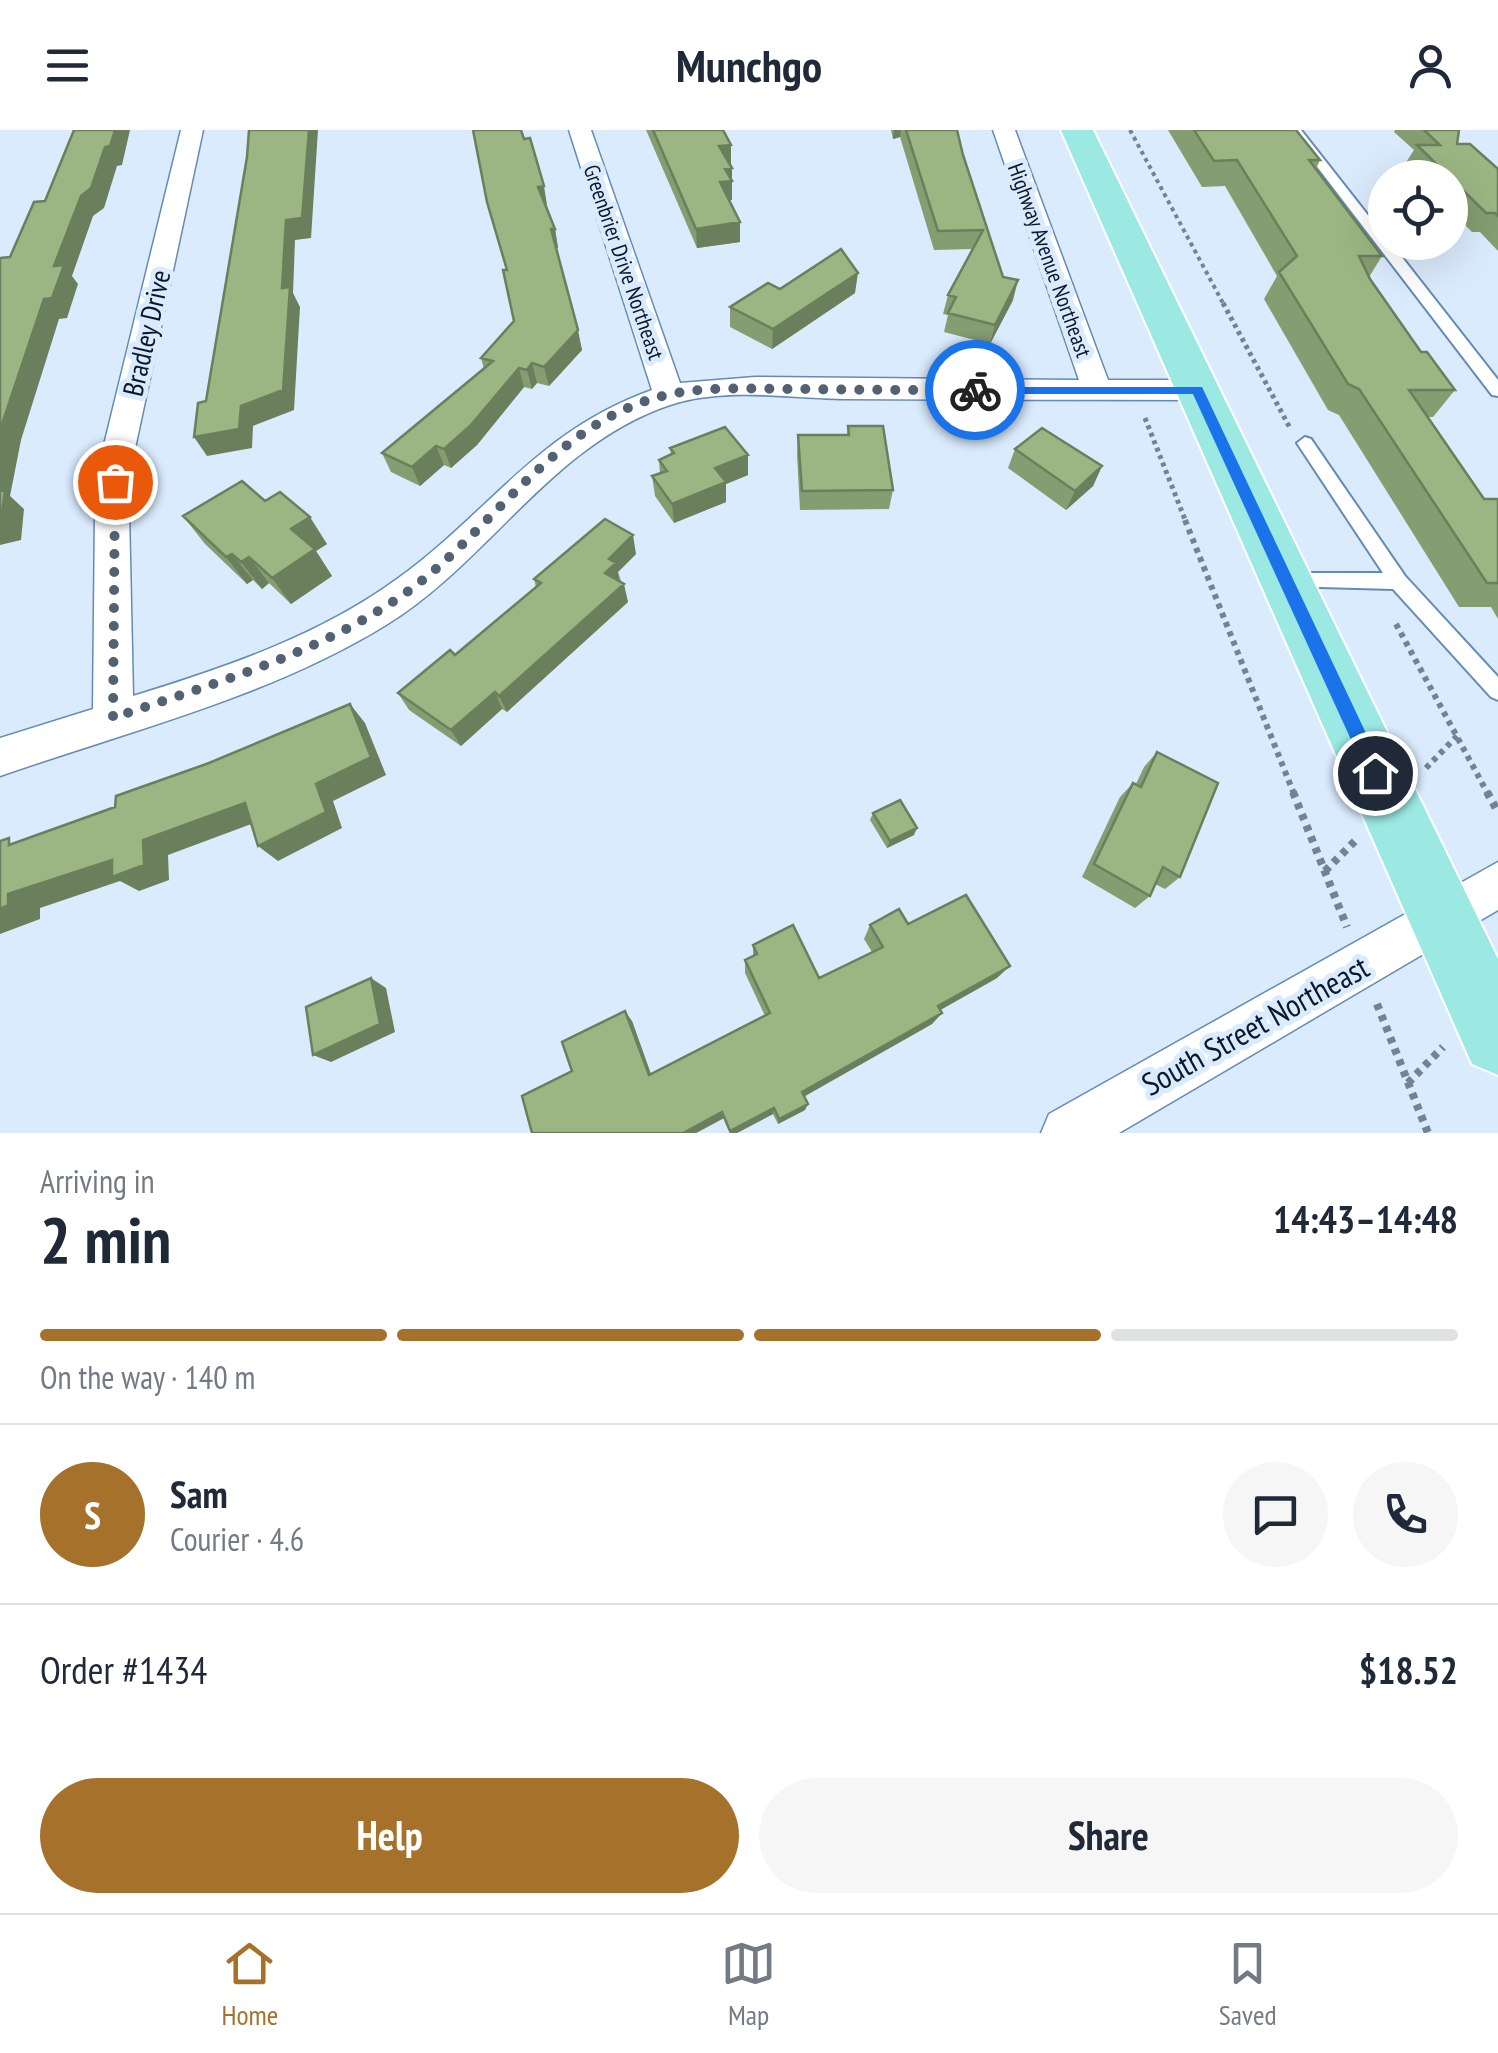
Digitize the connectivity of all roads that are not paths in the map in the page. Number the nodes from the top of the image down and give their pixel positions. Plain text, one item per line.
1 (192, 130) edge
2 (580, 130) edge
3 (1004, 130) edge
4 (1077, 130) edge
5 (1294, 130) edge
6 (1097, 390) junction
7 (1198, 390) junction
8 (1498, 391) edge
9 (669, 394) junction
10 (1305, 443) dead end
11 (1286, 581) junction
12 (1398, 581) junction
13 (1498, 691) edge
14 (113, 718) junction
15 (0, 756) edge
16 (1471, 902) edge
17 (1498, 1038) edge
18 (1068, 1133) edge

1 - 14 street, Bradley Drive
2 - 9 street, Greenbrier Drive Northeast
3 - 6 street, Highway Avenue Northeast
4 - 7 highway
5 - 8 lane
6 - 7 street
6 - 9 street
7 - 11 highway
9 - 14 street
10 - 12 lane
11 - 12 lane
11 - 16 highway
12 - 13 lane
14 - 15 street
16 - 17 highway
16 - 18 street, South Street Northeast

